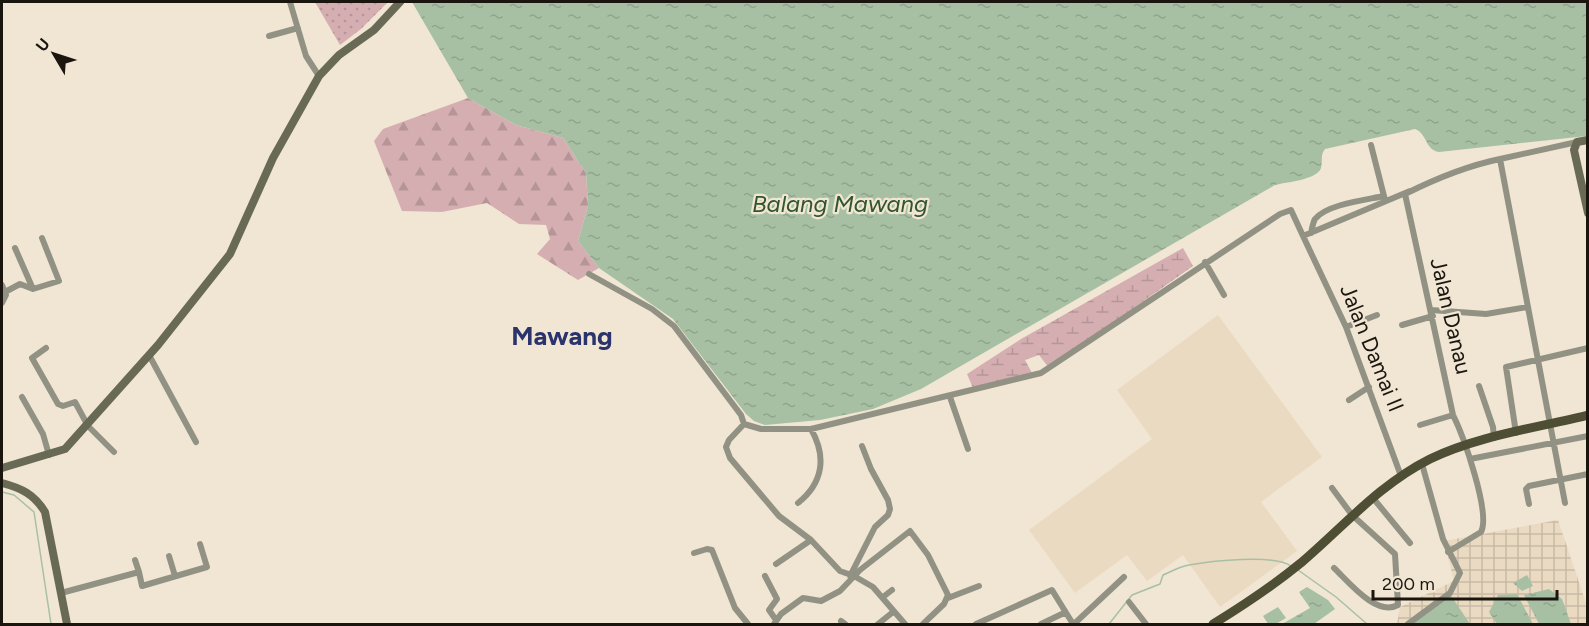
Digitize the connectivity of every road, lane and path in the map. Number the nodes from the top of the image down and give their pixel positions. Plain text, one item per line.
1 (290, 2) edge
2 (400, 2) edge
3 (298, 28) junction
4 (269, 36) dead end
5 (318, 75) junction
6 (1587, 140) edge
7 (1577, 142) junction
8 (1372, 147) dead end
9 (1500, 159) junction
10 (1408, 192) junction
11 (1384, 198) junction
12 (1587, 213) edge
13 (1311, 233) junction
14 (1303, 236) junction
15 (42, 238) dead end
16 (15, 248) dead end
17 (1205, 262) junction
18 (589, 274) dead end
19 (2, 285) edge
20 (33, 289) junction
21 (5, 292) junction
22 (1224, 295) dead end
23 (2, 303) edge
24 (1528, 307) junction
25 (1432, 313) junction
26 (1377, 315) dead end
27 (1402, 325) dead end
28 (1346, 327) junction
29 (46, 348) dead end
30 (1587, 348) edge
31 (149, 355) junction
32 (1538, 359) junction
33 (1479, 386) dead end
34 (1369, 387) junction
35 (21, 397) dead end
36 (950, 397) junction
37 (1349, 400) dead end
38 (1454, 415) junction
39 (1587, 415) edge
40 (744, 424) junction
41 (1550, 424) junction
42 (1420, 425) dead end
43 (88, 426) junction
44 (811, 429) junction
45 (1516, 433) junction
46 (1587, 436) edge
47 (1494, 438) junction
48 (196, 442) dead end
49 (1554, 442) junction
50 (1467, 444) junction
51 (862, 446) dead end
52 (968, 449) dead end
53 (114, 452) dead end
54 (50, 456) junction
55 (1470, 459) junction
56 (1422, 464) junction
57 (2, 468) edge
58 (1587, 474) edge
59 (1401, 476) junction
60 (1562, 478) junction
61 (2, 483) edge
62 (1332, 488) dead end
63 (1373, 498) junction
64 (798, 503) dead end
65 (1565, 503) dead end
66 (1529, 504) dead end
67 (1352, 514) junction
68 (811, 540) junction
69 (1410, 543) dead end
70 (200, 544) dead end
71 (1448, 552) junction
72 (694, 553) dead end
73 (169, 555) dead end
74 (135, 560) dead end
75 (776, 564) dead end
76 (1334, 568) dead end
77 (139, 572) junction
78 (175, 576) junction
79 (765, 576) dead end
80 (852, 576) junction
81 (1124, 577) dead end
82 (979, 586) dead end
83 (892, 590) dead end
84 (61, 593) junction
85 (883, 597) junction
86 (948, 598) junction
87 (1129, 602) dead end
88 (893, 612) junction
89 (1064, 613) junction
90 (775, 623) edge
91 (67, 624) edge
92 (748, 624) edge
93 (878, 624) edge
94 (905, 624) edge
95 (922, 624) edge
96 (976, 624) edge
97 (1041, 624) edge
98 (1074, 624) edge
99 (1146, 624) edge
100 (1213, 624) edge
101 (1408, 624) edge

1 - 3 street
2 - 5 street
3 - 4 street
3 - 5 street
5 - 31 street
6 - 7 street
7 - 9 street
7 - 12 street
8 - 11 street
9 - 10 street
9 - 24 street
10 - 11 street
10 - 25 street, Jalan Danau
11 - 13 street
11 - 13 street
13 - 14 street
14 - 17 street, Jalan Damai II
14 - 28 street, Jalan Damai II
15 - 20 street
16 - 20 street
17 - 22 street
17 - 36 street
18 - 40 street
19 - 21 street
20 - 21 street
21 - 23 street
24 - 25 street
24 - 32 street
25 - 27 street
25 - 38 street, Jalan Danau
26 - 28 street
28 - 34 street, Jalan Damai II
29 - 43 street
30 - 32 street
31 - 43 street
31 - 48 street
32 - 41 street
32 - 45 street
33 - 47 street
34 - 37 street
34 - 59 street, Jalan Damai II
35 - 54 street
36 - 44 street
36 - 52 street
38 - 42 street
38 - 50 street, Jalan Danau
39 - 41 main road
40 - 44 street
40 - 68 street
41 - 45 main road
41 - 49 street
43 - 53 street
43 - 54 street
44 - 64 street
45 - 47 main road
46 - 49 street
47 - 50 main road
49 - 55 street
49 - 60 street
50 - 55 street, Jalan Danau
50 - 56 main road
51 - 80 street
54 - 57 street
55 - 71 street, Jalan Danau
56 - 59 main road
56 - 71 street
58 - 60 street
59 - 63 main road
60 - 65 street
60 - 66 street
61 - 84 street
62 - 67 street
63 - 67 main road
63 - 69 street
67 - 76 street
67 - 100 main road
68 - 75 street
68 - 80 street
70 - 78 street
71 - 101 street
72 - 92 street
73 - 78 street
74 - 77 street
77 - 78 street
77 - 84 street
79 - 90 street
80 - 85 street
80 - 86 street
80 - 90 street
81 - 98 street
82 - 86 street
83 - 85 street
84 - 91 street
85 - 88 street
86 - 95 street
87 - 99 street
88 - 93 street
88 - 94 street
89 - 96 street
89 - 97 street
89 - 98 street

